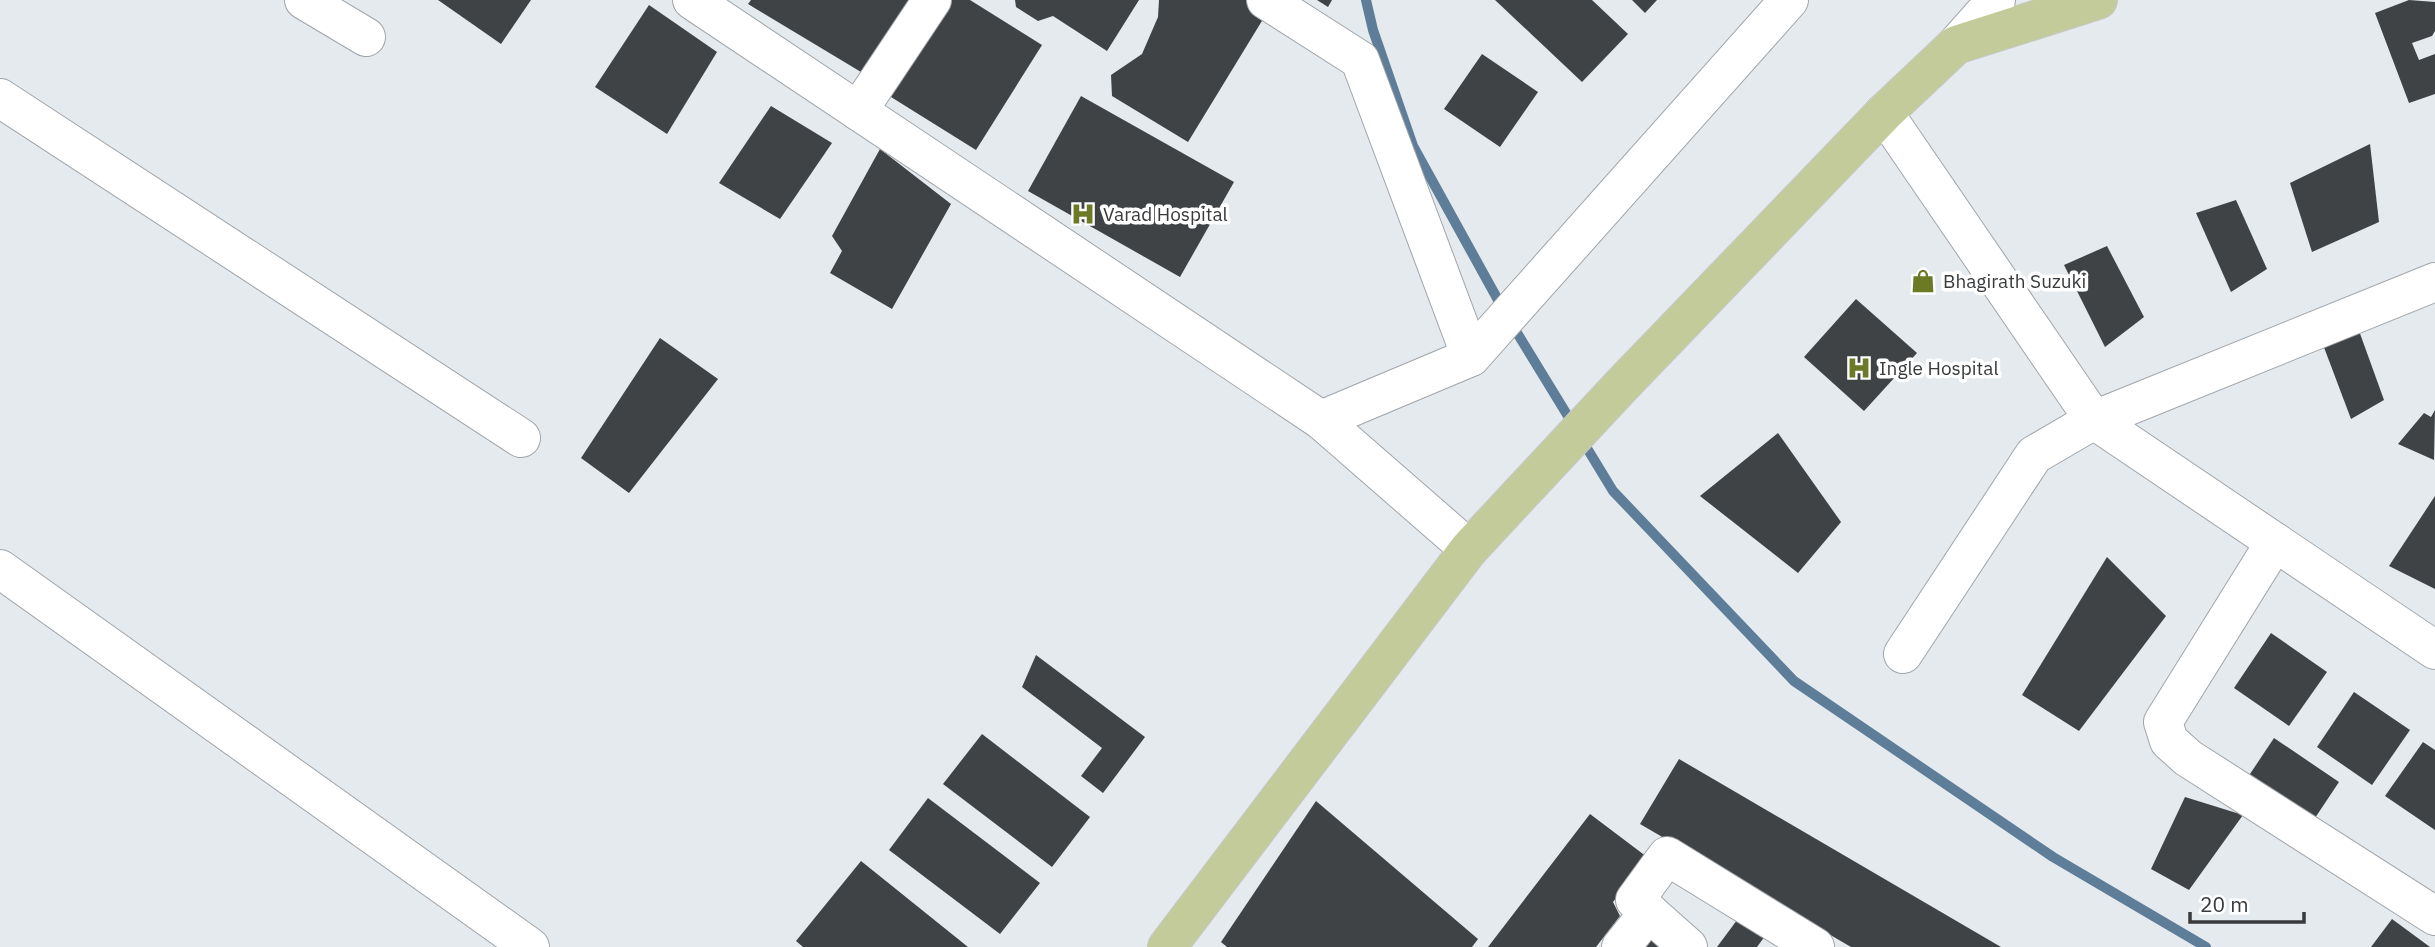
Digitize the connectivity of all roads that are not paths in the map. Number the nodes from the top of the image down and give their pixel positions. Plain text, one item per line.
1 (304, 0) edge
2 (692, 0) edge
3 (932, 0) edge
4 (1266, 0) edge
5 (1789, 0) edge
6 (1996, 0) edge
7 (2098, 0) edge
8 (366, 37) dead end
9 (1956, 45) junction
10 (0, 98) edge
11 (858, 111) junction
12 (1884, 113) junction
13 (2435, 282) edge
14 (1471, 358) junction
15 (1321, 420) junction
16 (2094, 420) junction
17 (521, 438) dead end
18 (2275, 542) junction
19 (1469, 549) junction
20 (0, 569) edge
21 (2435, 650) edge
22 (1903, 654) dead end
23 (1649, 912) junction
24 (2435, 916) edge
25 (530, 947) edge
26 (1167, 947) edge
27 (1621, 947) edge
28 (1688, 947) edge
29 (1815, 947) edge

1 - 8 street
2 - 11 street
3 - 11 street
4 - 14 street
5 - 14 street
6 - 9 street
7 - 9 main road
9 - 12 main road
10 - 17 street
11 - 15 street
12 - 16 street
12 - 19 main road
13 - 16 street
14 - 15 street
15 - 19 street
16 - 18 street
16 - 22 street
18 - 21 street
18 - 24 street
19 - 26 main road
20 - 25 street
23 - 27 street
23 - 28 street
23 - 29 street

